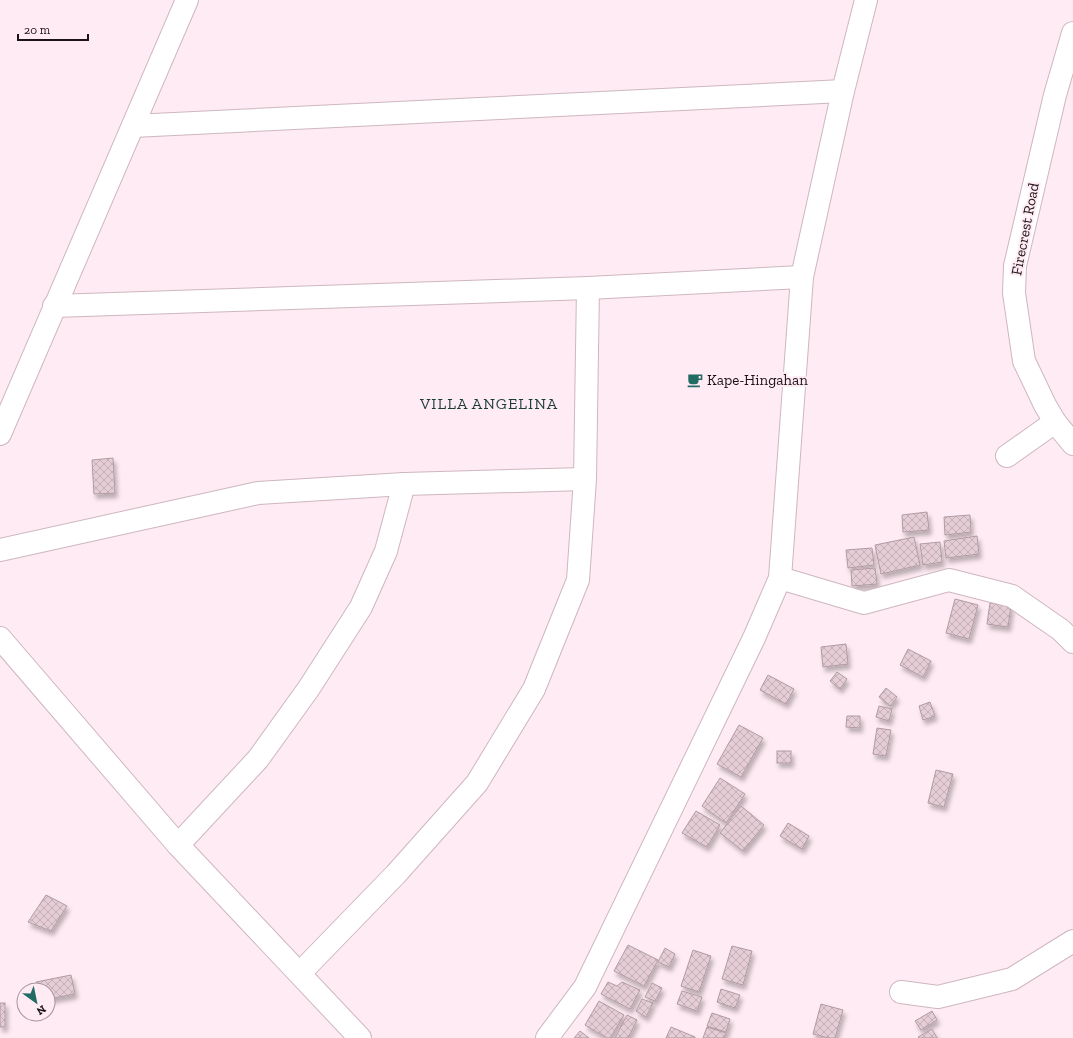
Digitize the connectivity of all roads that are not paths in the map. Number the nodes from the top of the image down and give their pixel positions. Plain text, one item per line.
1 (187, 0) edge
2 (866, 0) edge
3 (1073, 33) edge
4 (843, 91) junction
5 (133, 126) junction
6 (802, 277) junction
7 (588, 288) junction
8 (54, 306) junction
9 (1054, 422) junction
10 (0, 434) edge
11 (1073, 444) edge
12 (1007, 456) dead end
13 (585, 478) junction
14 (404, 484) junction
15 (0, 550) edge
16 (780, 578) junction
17 (0, 638) edge
18 (1073, 642) edge
19 (178, 845) junction
20 (1073, 941) edge
21 (300, 973) junction
22 (901, 992) dead end
23 (360, 1038) edge
24 (547, 1038) edge

1 - 5 street
2 - 4 street
3 - 9 street, Firecrest Road
4 - 5 street
4 - 6 street
5 - 8 street
6 - 7 street
6 - 16 street
7 - 8 street
7 - 13 street
8 - 10 street
9 - 11 street, Firecrest Road
9 - 12 street
13 - 14 street
13 - 21 street
14 - 15 street
14 - 19 street
16 - 18 street
16 - 24 street
17 - 19 street
19 - 21 street
20 - 22 street
21 - 23 street

